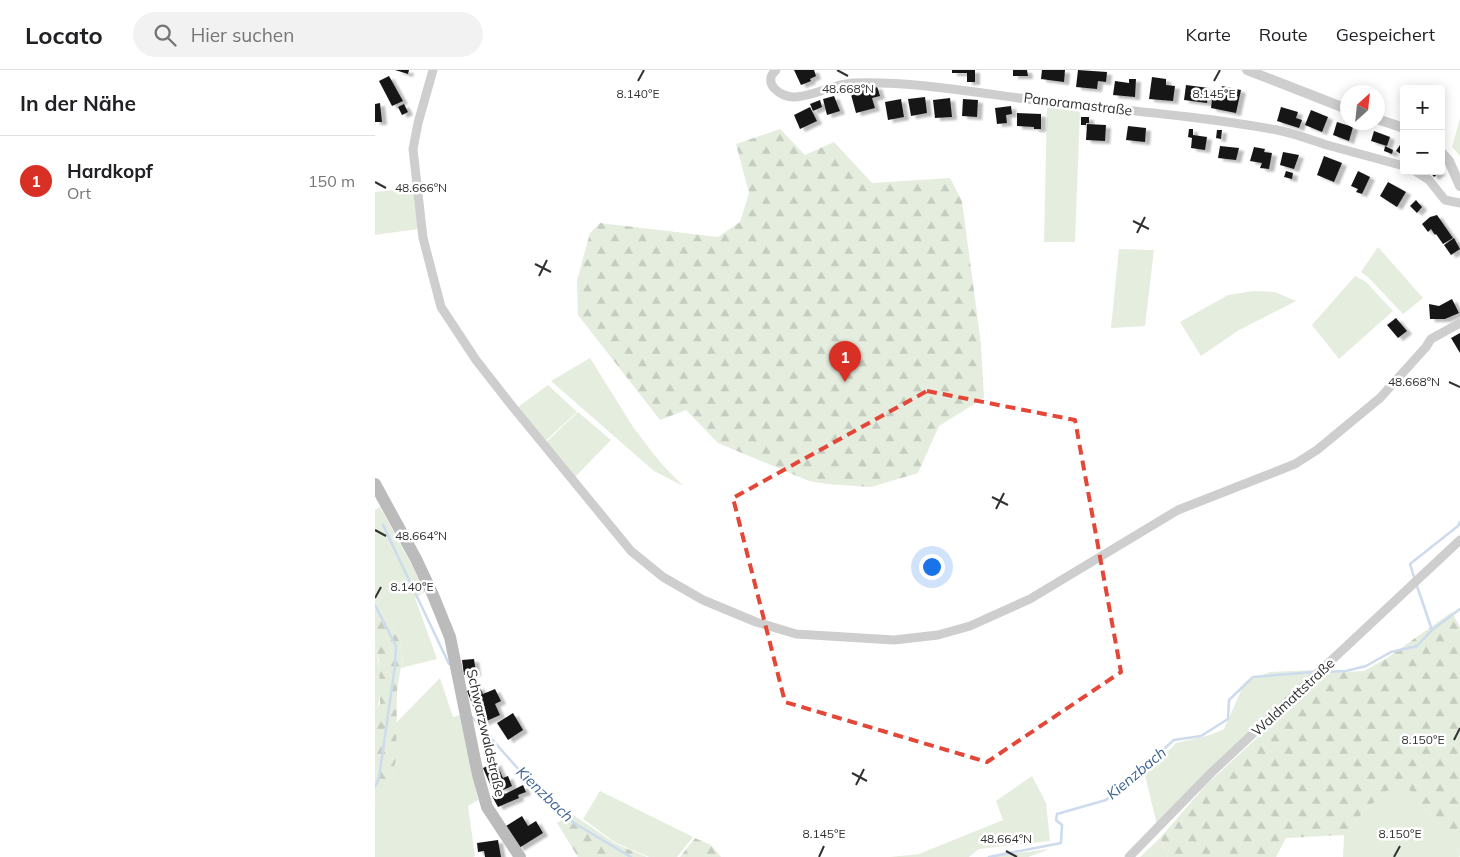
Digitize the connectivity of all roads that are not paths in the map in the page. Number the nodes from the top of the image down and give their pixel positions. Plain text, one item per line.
1 (433, 70) edge
2 (776, 70) edge
3 (1247, 70) edge
4 (1340, 106) edge
5 (1385, 122) edge
6 (1400, 127) edge
7 (1445, 156) edge
8 (1400, 165) edge
9 (1421, 175) edge
10 (1460, 186) edge
11 (1460, 203) edge
12 (1460, 323) edge
13 (375, 484) edge
14 (1460, 540) edge
15 (520, 857) edge
16 (1129, 857) edge

1 - 12 street
2 - 8 street, Panoramastraße
3 - 4 street
5 - 6 street
7 - 10 street
9 - 11 street
13 - 15 main road, Schwarzwaldstraße
14 - 16 street, Waldmattstraße

